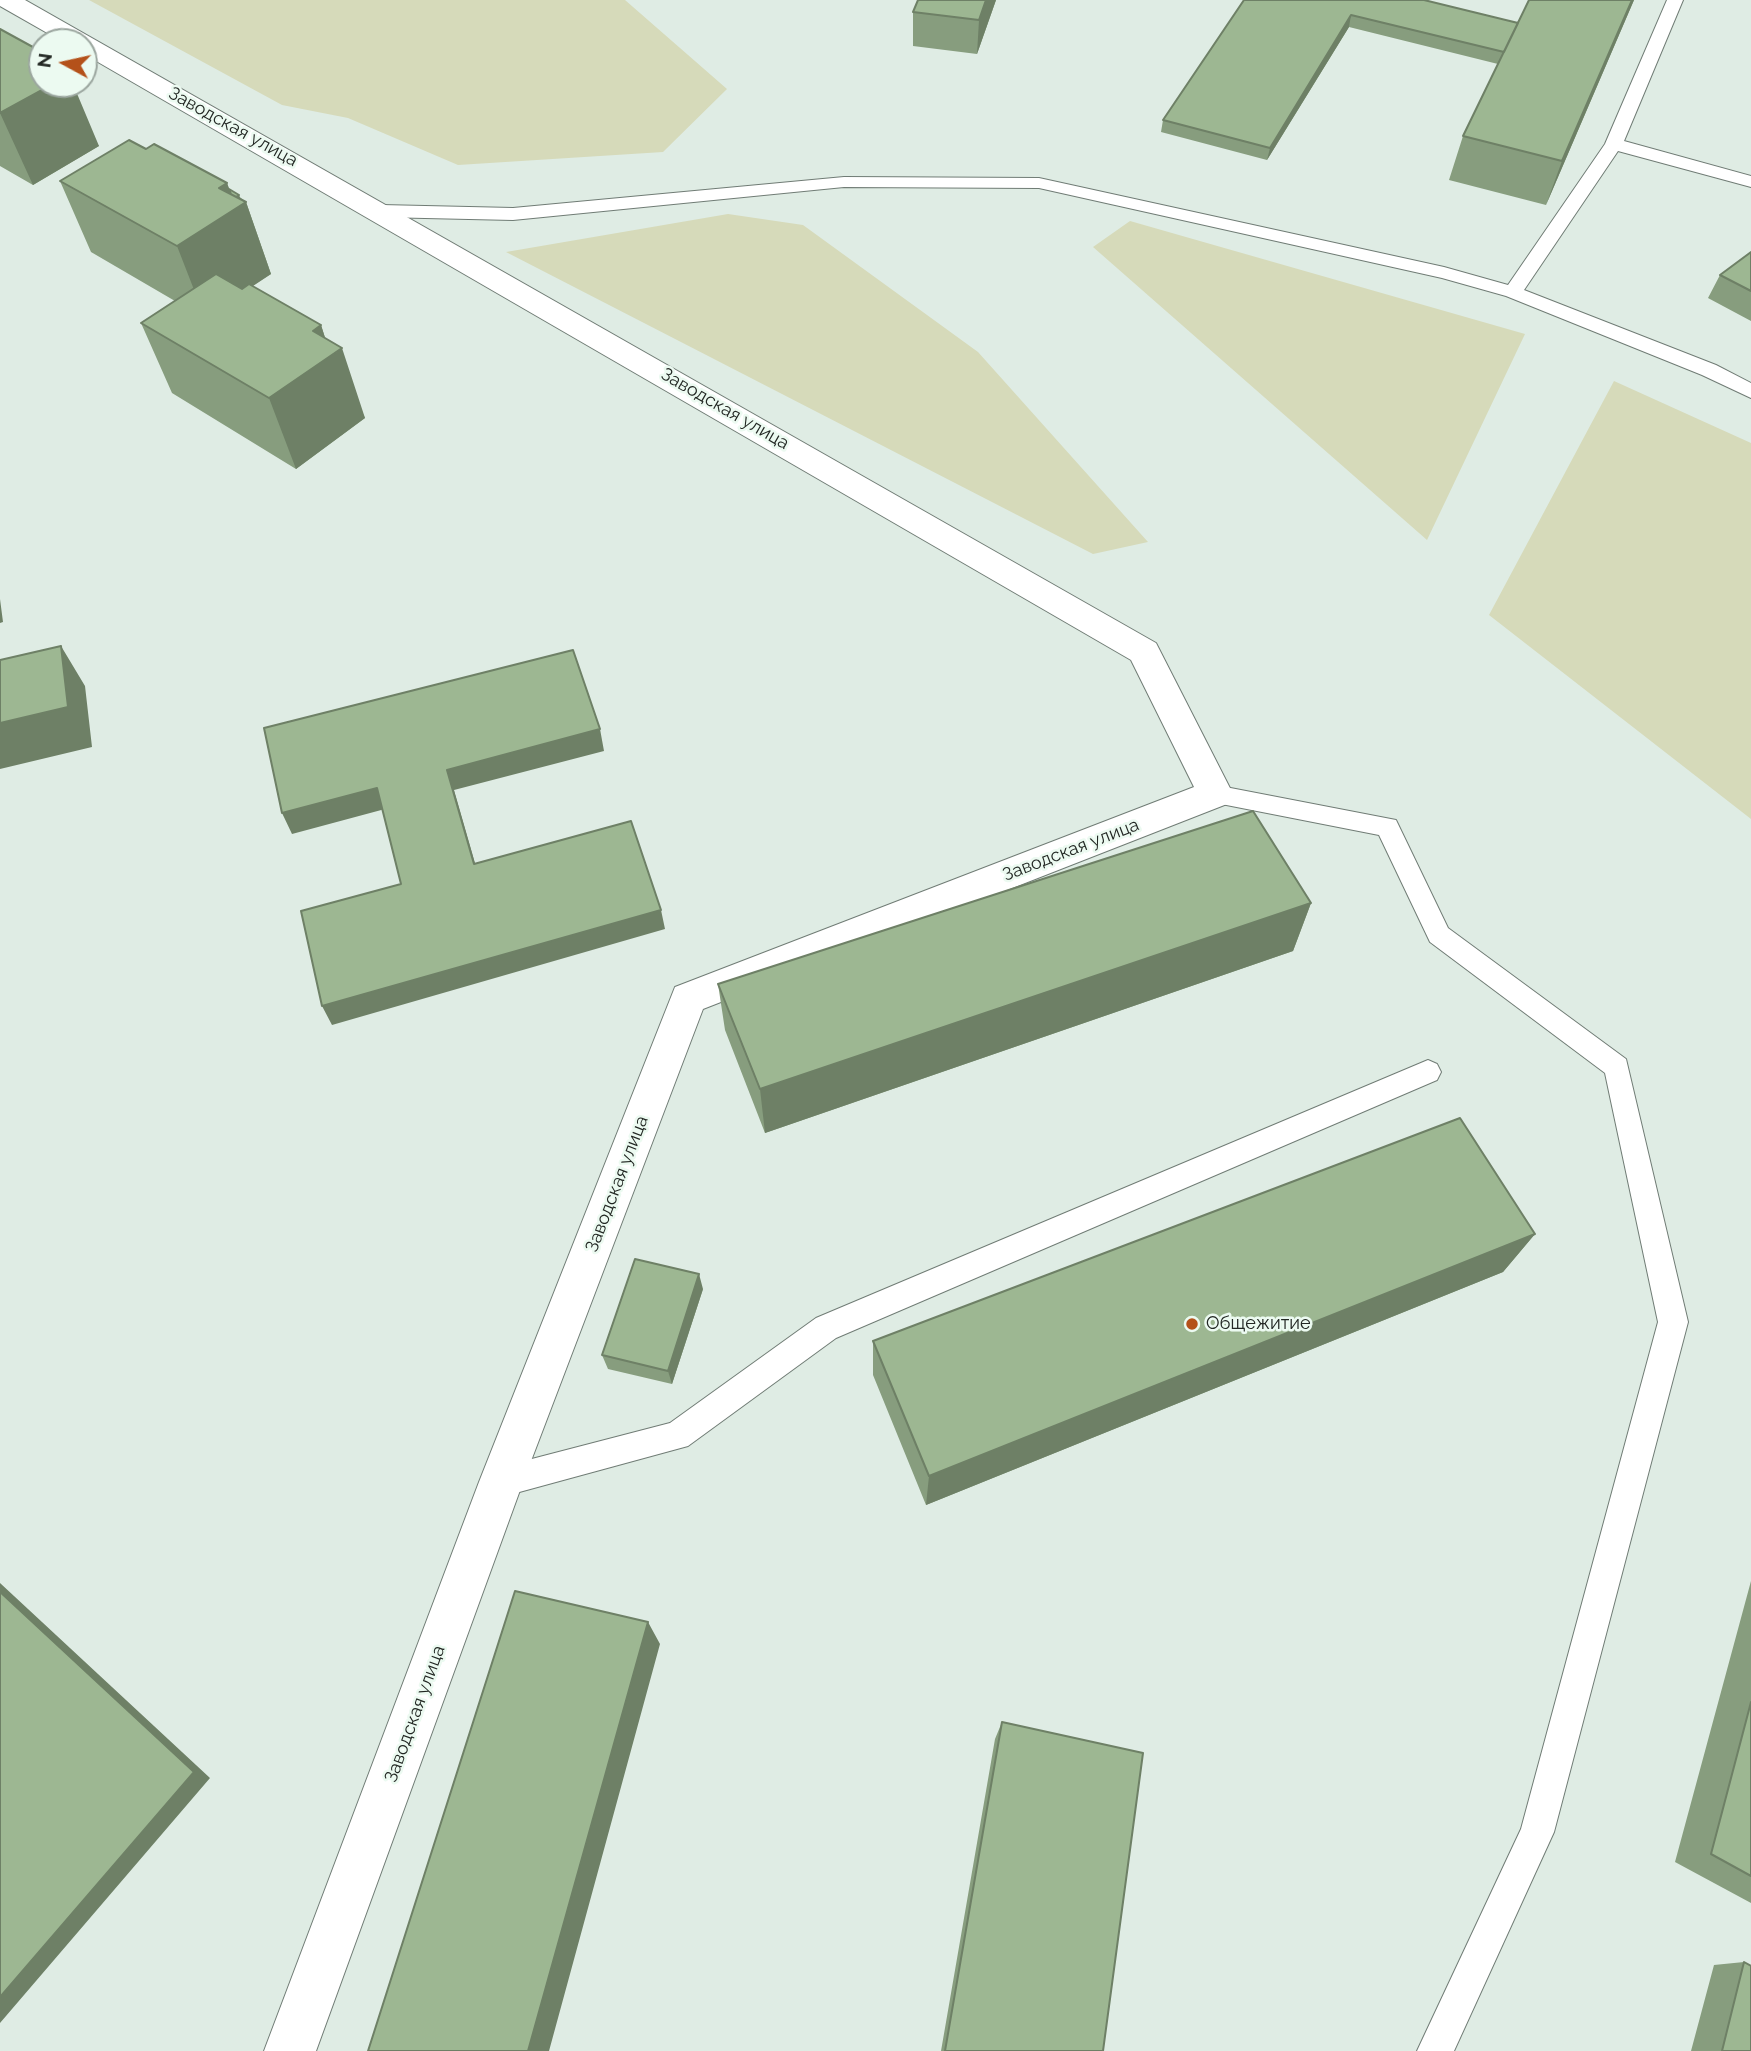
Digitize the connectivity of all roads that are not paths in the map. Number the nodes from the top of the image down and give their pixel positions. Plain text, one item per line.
1 (7, 0) edge
2 (1675, 0) edge
3 (56, 28) edge
4 (98, 51) edge
5 (1614, 144) junction
6 (1751, 182) edge
7 (381, 211) junction
8 (1513, 292) junction
9 (1751, 391) edge
10 (1214, 794) junction
11 (1428, 1072) dead end
12 (501, 1482) junction
13 (290, 2051) edge
14 (1435, 2051) edge

1 - 3 street, Заводская улица
2 - 5 lane
4 - 7 street, Заводская улица
5 - 6 lane
5 - 8 lane
7 - 8 lane
7 - 10 street, Заводская улица
8 - 9 lane
10 - 12 street, Заводская улица
10 - 14 lane
11 - 12 lane
12 - 13 street, Заводская улица

